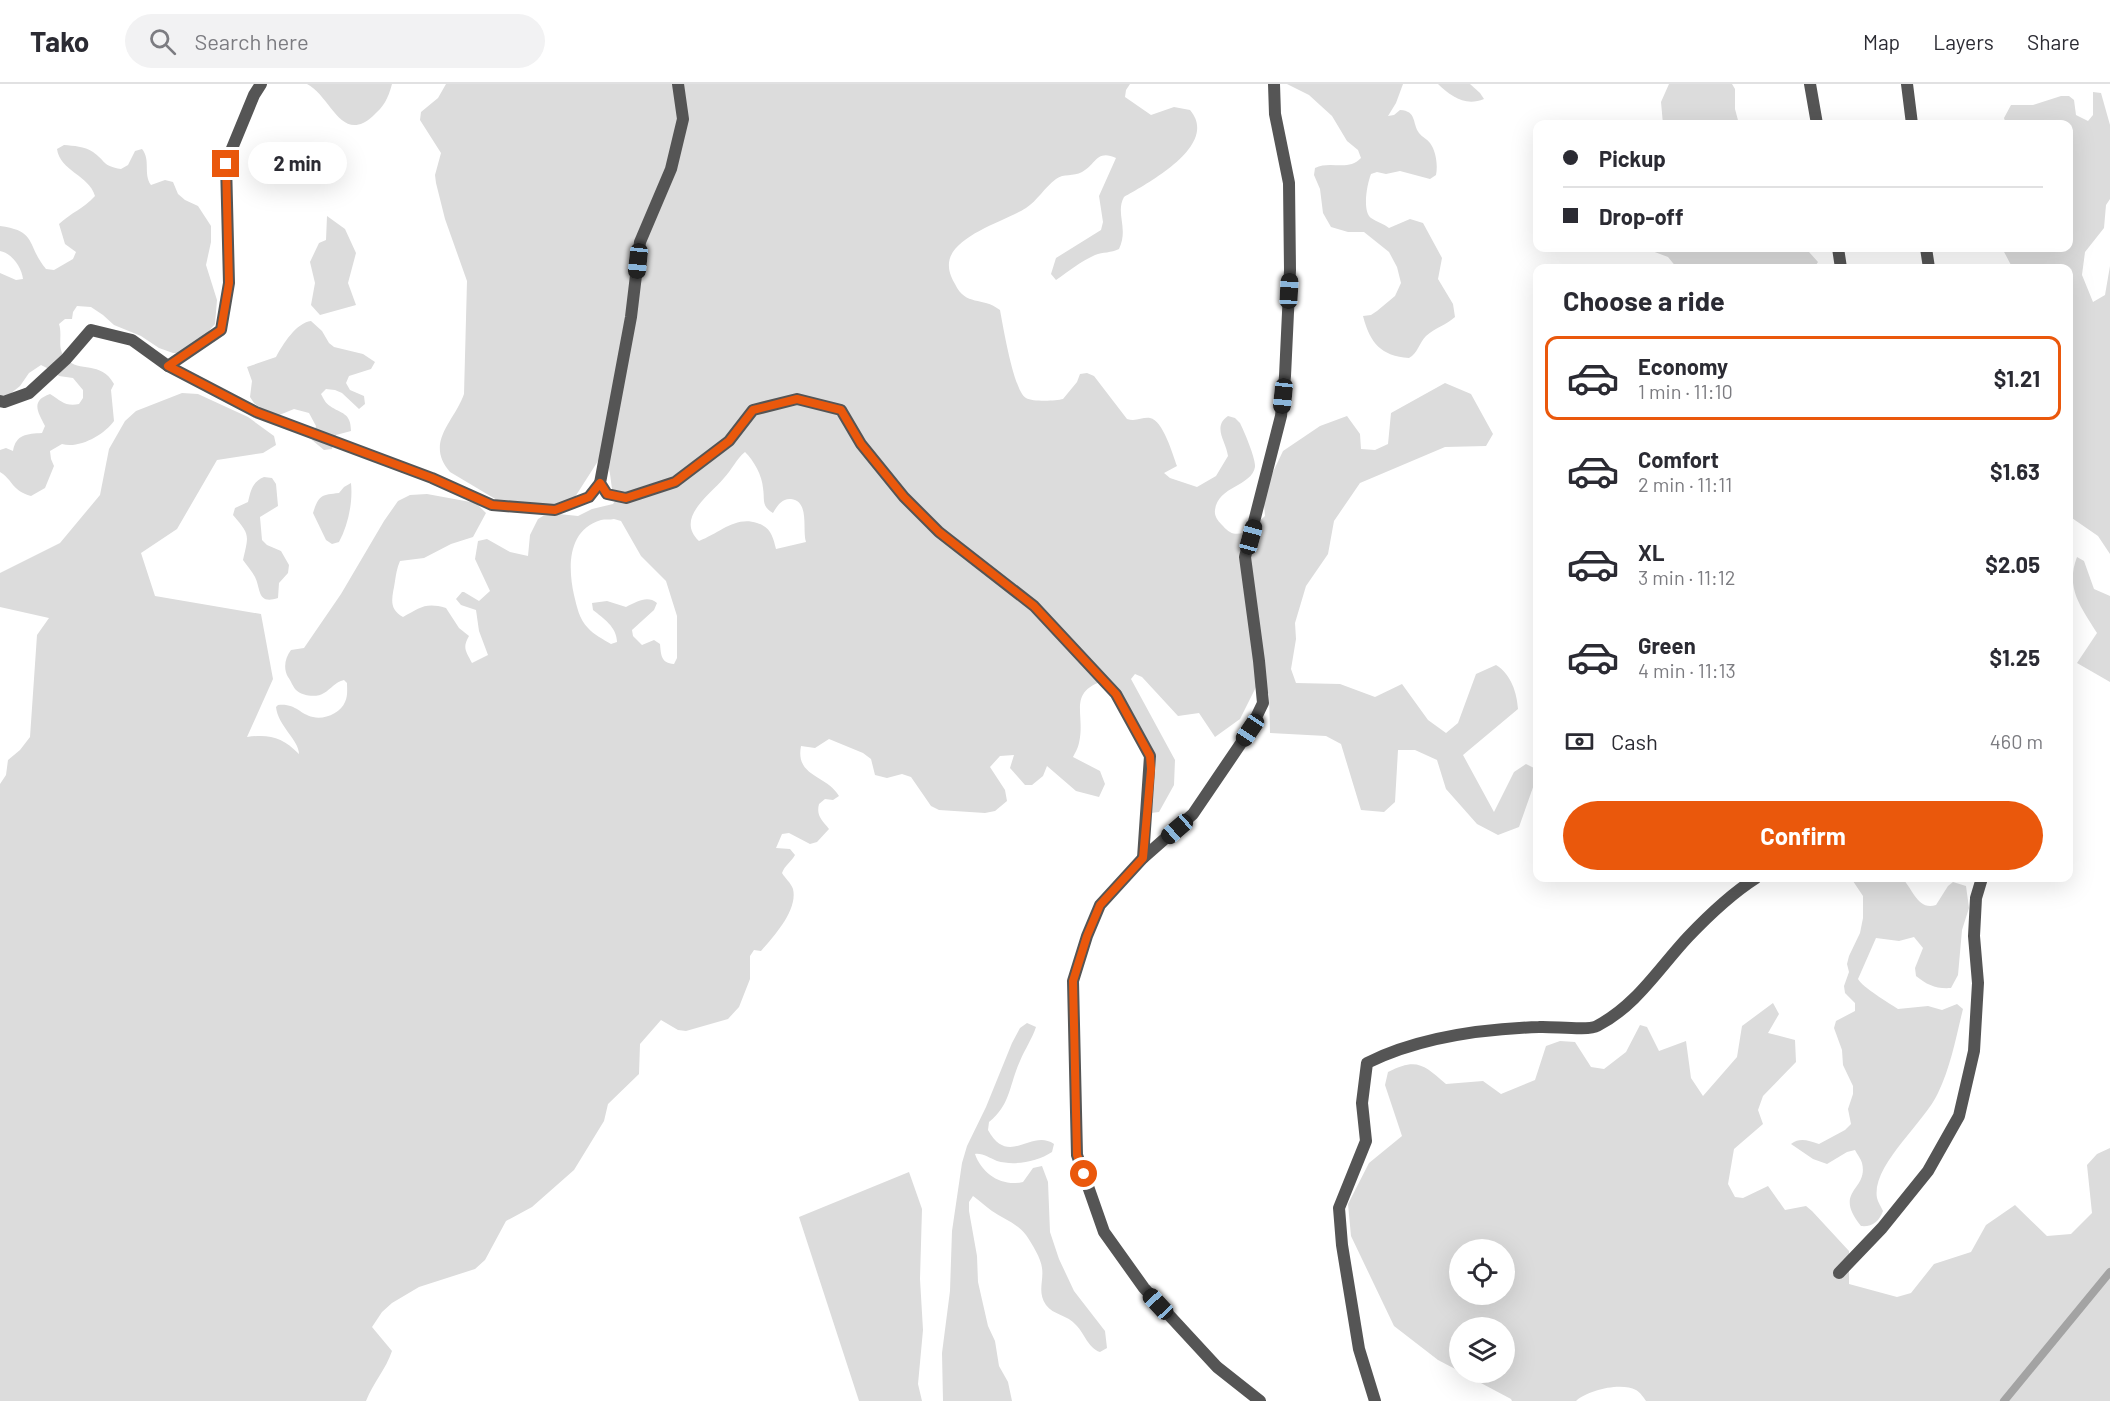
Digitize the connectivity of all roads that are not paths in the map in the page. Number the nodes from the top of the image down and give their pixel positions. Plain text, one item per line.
1 (261, 84) edge
2 (678, 84) edge
3 (1275, 84) edge
4 (1810, 84) edge
5 (1907, 84) edge
6 (1816, 120) edge
7 (1912, 120) edge
8 (168, 366) junction
9 (0, 401) edge
10 (600, 483) junction
11 (1143, 858) junction
12 (1750, 882) edge
13 (1981, 882) edge
14 (1839, 1273) dead end
15 (1260, 1401) edge
16 (1375, 1401) edge

1 - 8 street
2 - 10 street
3 - 11 street
4 - 6 street
5 - 7 street
8 - 9 street
8 - 10 street
10 - 11 street
11 - 15 street
12 - 16 street
13 - 14 street

